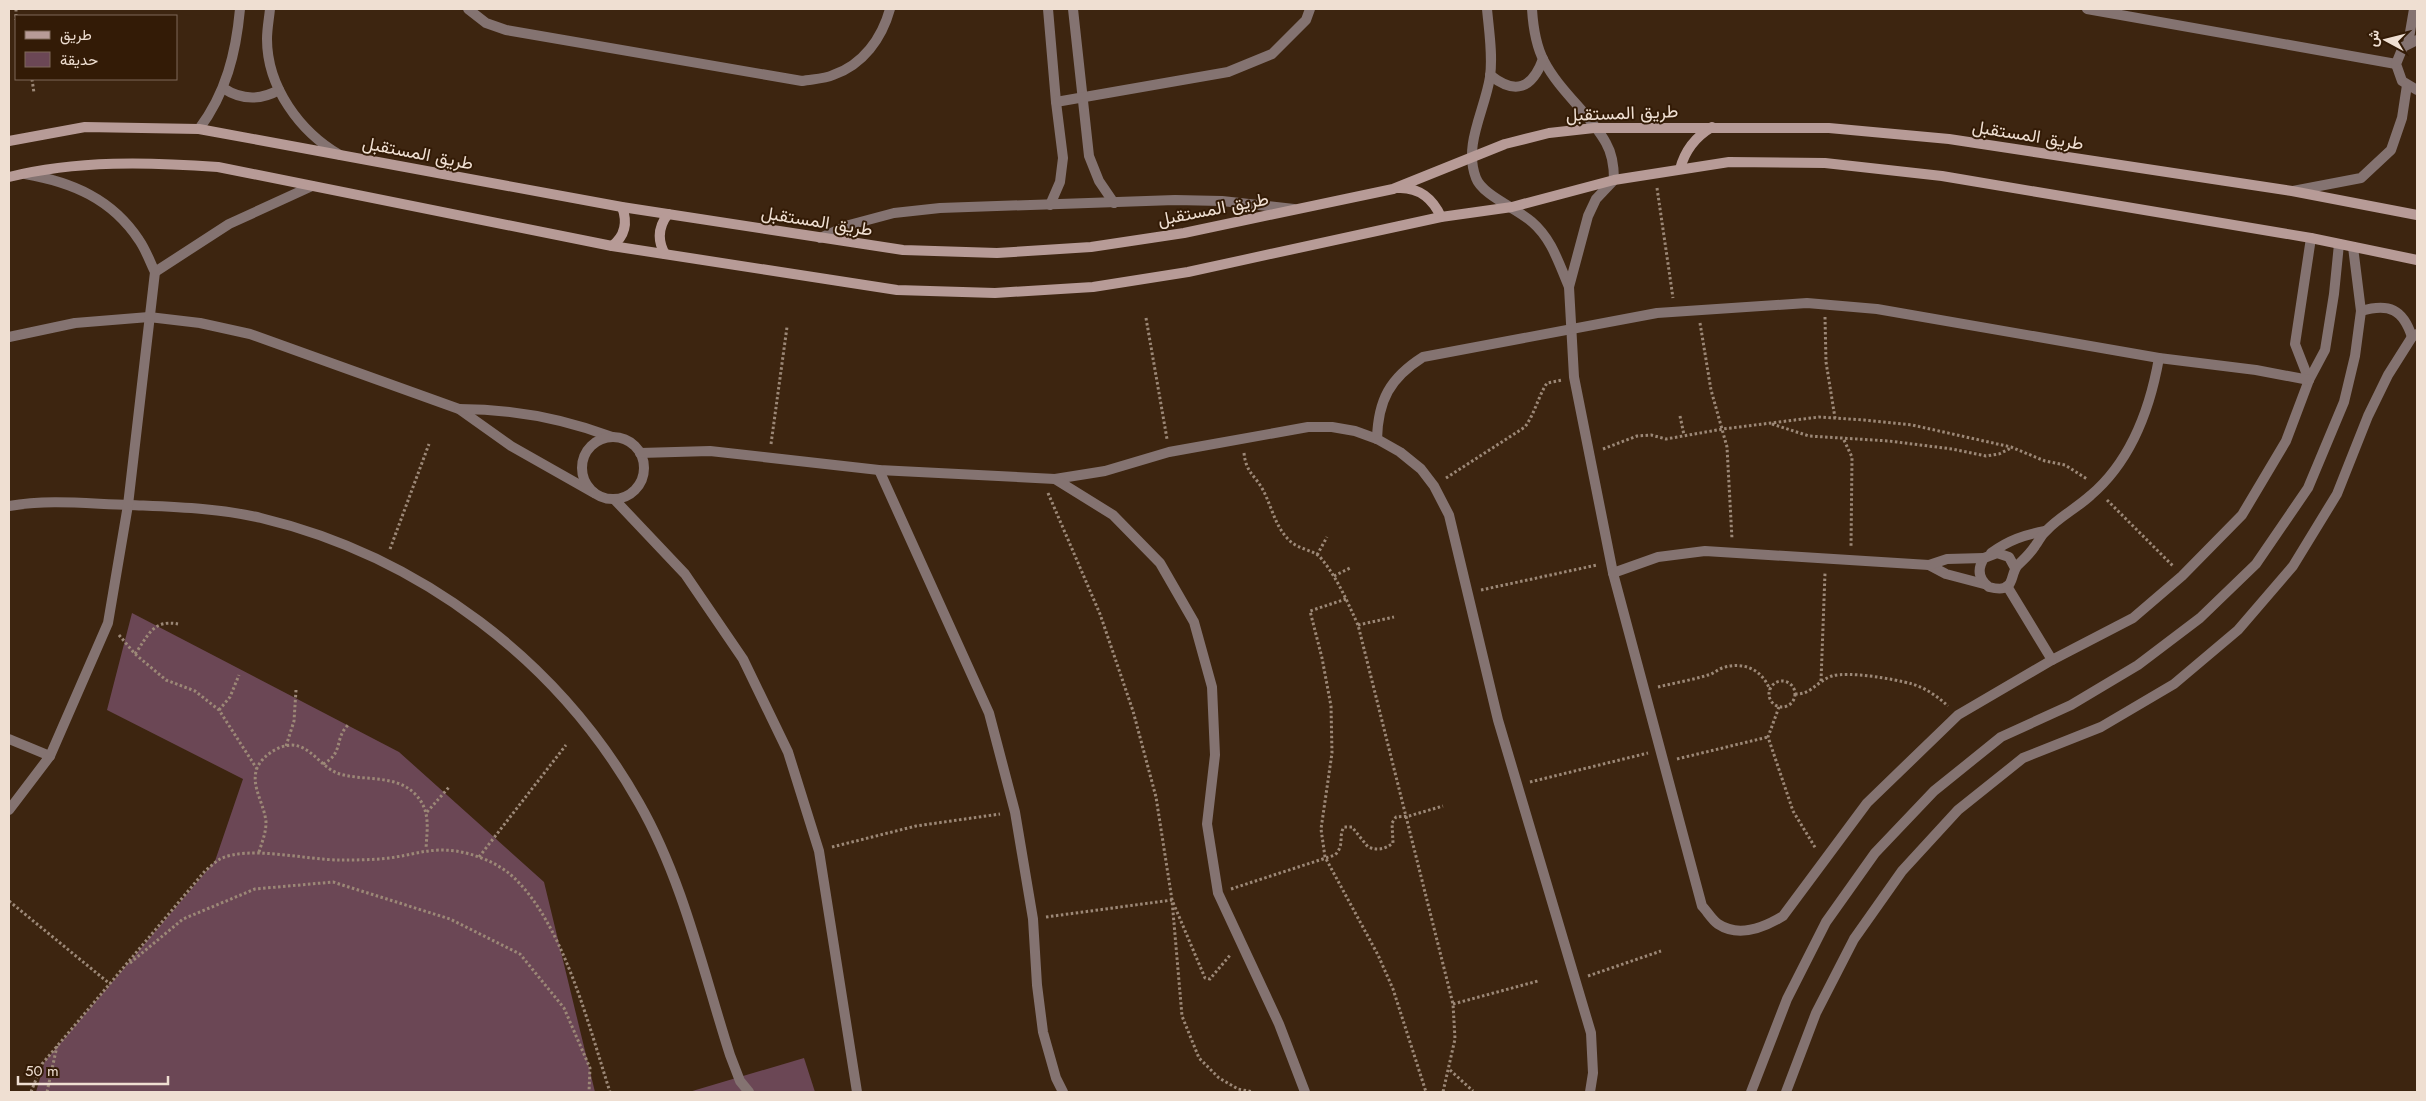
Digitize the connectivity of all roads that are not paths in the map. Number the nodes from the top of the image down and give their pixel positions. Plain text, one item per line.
1 (240, 9) edge
2 (270, 9) edge
3 (468, 9) edge
4 (890, 9) edge
5 (1048, 9) edge
6 (1074, 9) edge
7 (1310, 9) edge
8 (1487, 9) edge
9 (1532, 9) edge
10 (2087, 9) edge
11 (2414, 9) edge
12 (2412, 42) edge
13 (1543, 59) junction
14 (2396, 64) junction
15 (1490, 75) junction
16 (2407, 86) junction
17 (223, 88) junction
18 (279, 90) junction
19 (2417, 90) edge
20 (1082, 98) junction
21 (1056, 102) junction
22 (1713, 127) junction
23 (1594, 128) junction
24 (199, 129) junction
25 (9, 141) edge
26 (341, 155) junction
27 (1472, 156) junction
28 (1680, 169) junction
29 (21, 174) junction
30 (9, 177) edge
31 (1614, 180) junction
32 (312, 186) junction
33 (1393, 189) junction
34 (2292, 191) junction
35 (1114, 203) junction
36 (1050, 205) junction
37 (1512, 206) junction
38 (622, 207) junction
39 (1295, 209) junction
40 (668, 214) junction
41 (2417, 215) edge
42 (1442, 218) junction
43 (820, 238) junction
44 (2311, 238) junction
45 (2338, 244) junction
46 (612, 246) junction
47 (2353, 247) junction
48 (665, 254) junction
49 (2417, 260) edge
50 (155, 272) junction
51 (1569, 287) junction
52 (2361, 310) junction
53 (149, 318) junction
54 (1571, 330) junction
55 (2415, 335) edge
56 (9, 337) edge
57 (2159, 358) junction
58 (2309, 380) junction
59 (459, 409) junction
60 (613, 437) junction
61 (1377, 439) junction
62 (640, 453) junction
63 (879, 470) junction
64 (1055, 480) junction
65 (594, 493) junction
66 (614, 499) junction
67 (128, 505) junction
68 (9, 506) edge
69 (2045, 531) junction
70 (1987, 556) junction
71 (1928, 564) junction
72 (1612, 567) junction
73 (2015, 568) junction
74 (1984, 584) junction
75 (2007, 586) junction
76 (2052, 660) junction
77 (9, 739) edge
78 (50, 756) junction
79 (9, 810) edge
80 (749, 1092) edge
81 (857, 1092) edge
82 (1063, 1092) edge
83 (1305, 1092) edge
84 (1590, 1092) edge
85 (1751, 1092) edge
86 (1786, 1092) edge

1 - 17 street
2 - 18 street
3 - 4 street
5 - 21 street
6 - 20 street
7 - 20 street
8 - 15 street
9 - 13 street
10 - 14 street
11 - 12 street
12 - 14 street
13 - 15 street
13 - 23 street
14 - 16 street
15 - 27 street
16 - 19 street
16 - 34 street
17 - 18 street
17 - 24 street
18 - 26 street
20 - 21 street
20 - 35 street
21 - 36 street
22 - 23 main road, طريق المستقبل
22 - 28 main road
22 - 34 main road, طريق المستقبل
23 - 27 main road, طريق المستقبل
23 - 31 street
24 - 25 main road, طريق المستقبل
24 - 26 main road, طريق المستقبل
26 - 38 main road, طريق المستقبل
27 - 33 main road, طريق المستقبل
27 - 37 street
28 - 31 main road
28 - 44 main road
29 - 30 main road
29 - 32 main road
29 - 50 street
31 - 37 main road
31 - 51 street
32 - 46 main road
32 - 50 street
33 - 39 main road, طريق المستقبل
33 - 42 main road
34 - 41 main road, طريق المستقبل
35 - 36 street
35 - 39 street
36 - 43 street
37 - 42 main road
37 - 51 street
38 - 40 main road, طريق المستقبل
38 - 46 main road
39 - 43 main road, طريق المستقبل
40 - 43 main road, طريق المستقبل
40 - 48 main road
42 - 48 main road
44 - 45 main road
44 - 58 street
45 - 47 main road
45 - 58 street
46 - 48 main road
47 - 49 main road
47 - 52 street
50 - 53 street
51 - 54 street
52 - 55 street
52 - 85 street
53 - 56 street
53 - 59 street
53 - 67 street
54 - 57 street
54 - 61 street
54 - 72 street
55 - 86 street
57 - 58 street
57 - 69 street
58 - 76 street
59 - 60 street
59 - 65 street
60 - 62 street
60 - 65 street
61 - 64 street
61 - 84 street
62 - 63 street
62 - 66 street
63 - 64 street
63 - 82 street
64 - 83 street
65 - 66 street
66 - 81 street
67 - 68 street
67 - 78 street
67 - 80 street
69 - 70 street
69 - 73 street
70 - 71 street
70 - 73 street
70 - 74 street
71 - 72 street
71 - 74 street
72 - 76 street
73 - 75 street
74 - 75 street
75 - 76 street
77 - 78 street
78 - 79 street

